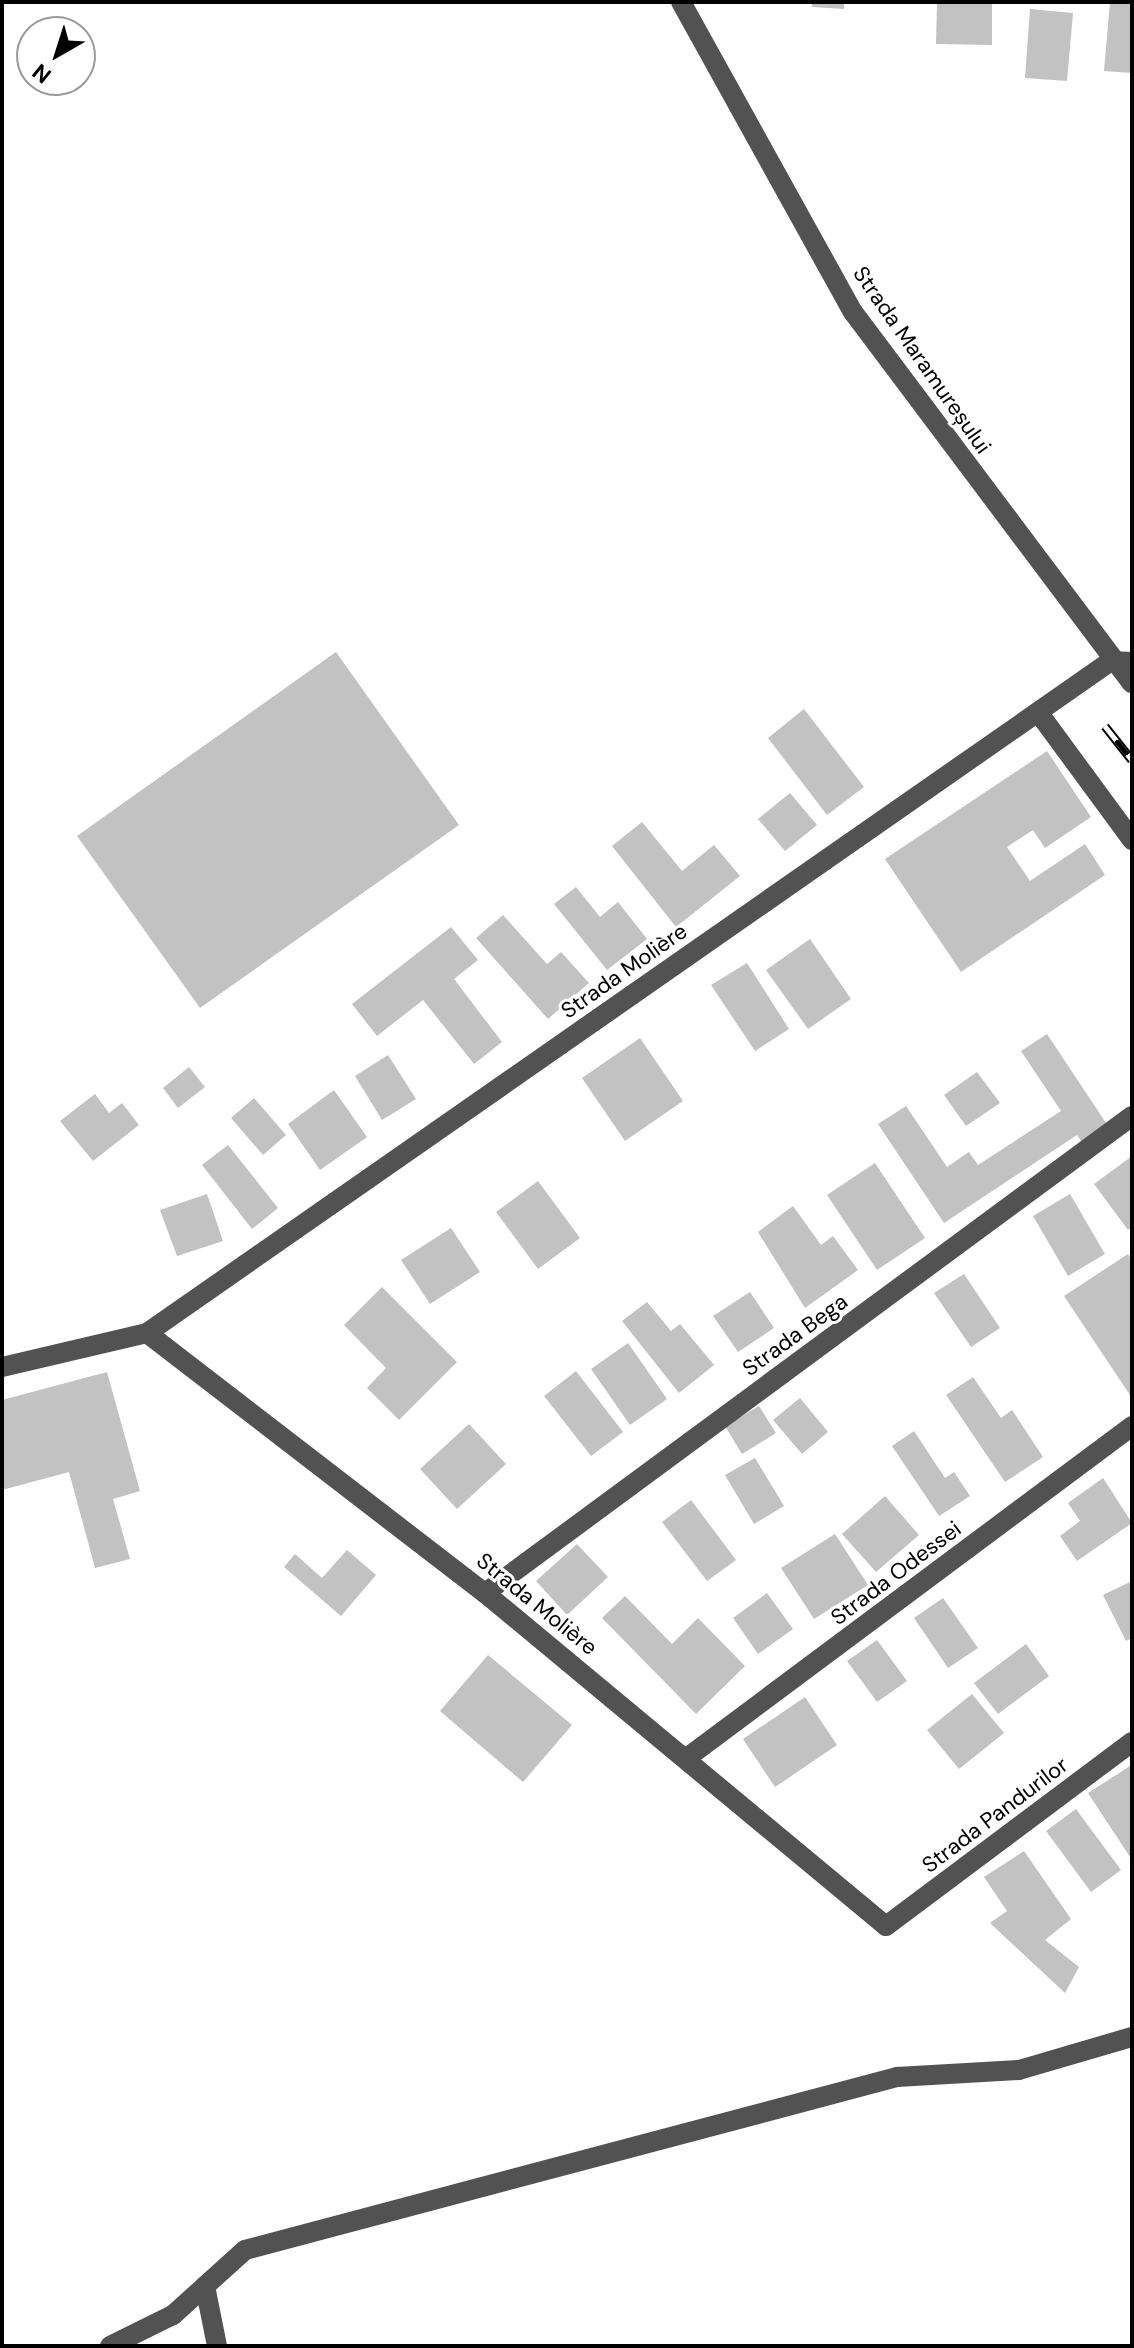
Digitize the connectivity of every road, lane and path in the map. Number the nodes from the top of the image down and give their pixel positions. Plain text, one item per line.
1 (681, 2) edge
2 (1122, 662) edge
3 (1132, 683) edge
4 (1038, 712) junction
5 (1132, 840) edge
6 (1132, 1116) edge
7 (147, 1333) junction
8 (2, 1367) edge
9 (1132, 1426) edge
10 (485, 1593) junction
11 (1132, 1742) edge
12 (688, 1757) junction
13 (886, 1926) joint
14 (1132, 2037) edge
15 (205, 2286) junction
16 (110, 2346) edge
17 (217, 2346) edge

1 - 2 street, Strada Maramureșului
2 - 3 street, Strada Maramureșului
2 - 4 street, Strada Molière
4 - 5 street
4 - 7 street, Strada Molière
6 - 10 street, Strada Bega
7 - 8 street, Strada Molière
7 - 10 street, Strada Molière
9 - 12 street, Strada Odessei
10 - 12 street, Strada Molière
11 - 13 street, Strada Pandurilor
12 - 13 street, Strada Molière
14 - 15 street
15 - 16 street
15 - 17 street

